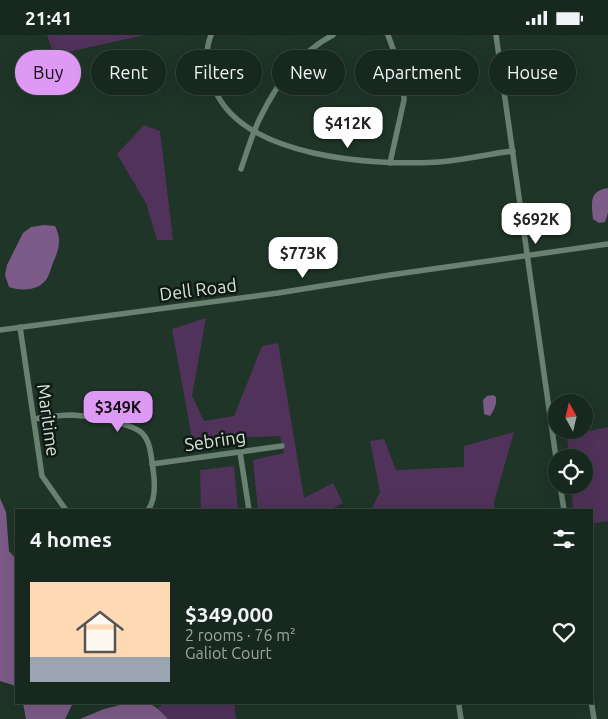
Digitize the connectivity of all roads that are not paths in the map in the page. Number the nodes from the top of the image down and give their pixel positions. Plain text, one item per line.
1 (211, 35) edge
2 (333, 35) edge
3 (388, 35) edge
4 (496, 35) edge
5 (254, 133) junction
6 (513, 151) junction
7 (390, 163) junction
8 (241, 169) dead end
9 (608, 244) edge
10 (527, 255) junction
11 (20, 327) junction
12 (0, 330) edge
13 (34, 419) junction
14 (282, 446) dead end
15 (555, 449) edge
16 (240, 452) junction
17 (152, 464) junction
18 (561, 494) edge
19 (65, 509) edge
20 (148, 509) edge
21 (249, 509) edge
22 (564, 509) edge
23 (460, 704) edge
24 (592, 704) edge
25 (461, 719) edge
26 (594, 719) edge

1 - 5 street
2 - 5 street
3 - 7 street
4 - 6 street
5 - 7 street
5 - 8 street
6 - 7 street
6 - 10 street
9 - 10 street, Dell Road
10 - 11 street, Dell Road
10 - 15 street
11 - 12 street, Dell Road
11 - 13 street, Maritime
13 - 17 street
13 - 19 street, Maritime
14 - 16 street, Sebring
16 - 17 street, Sebring
16 - 21 street
17 - 20 street
18 - 22 street
23 - 25 street
24 - 26 street

